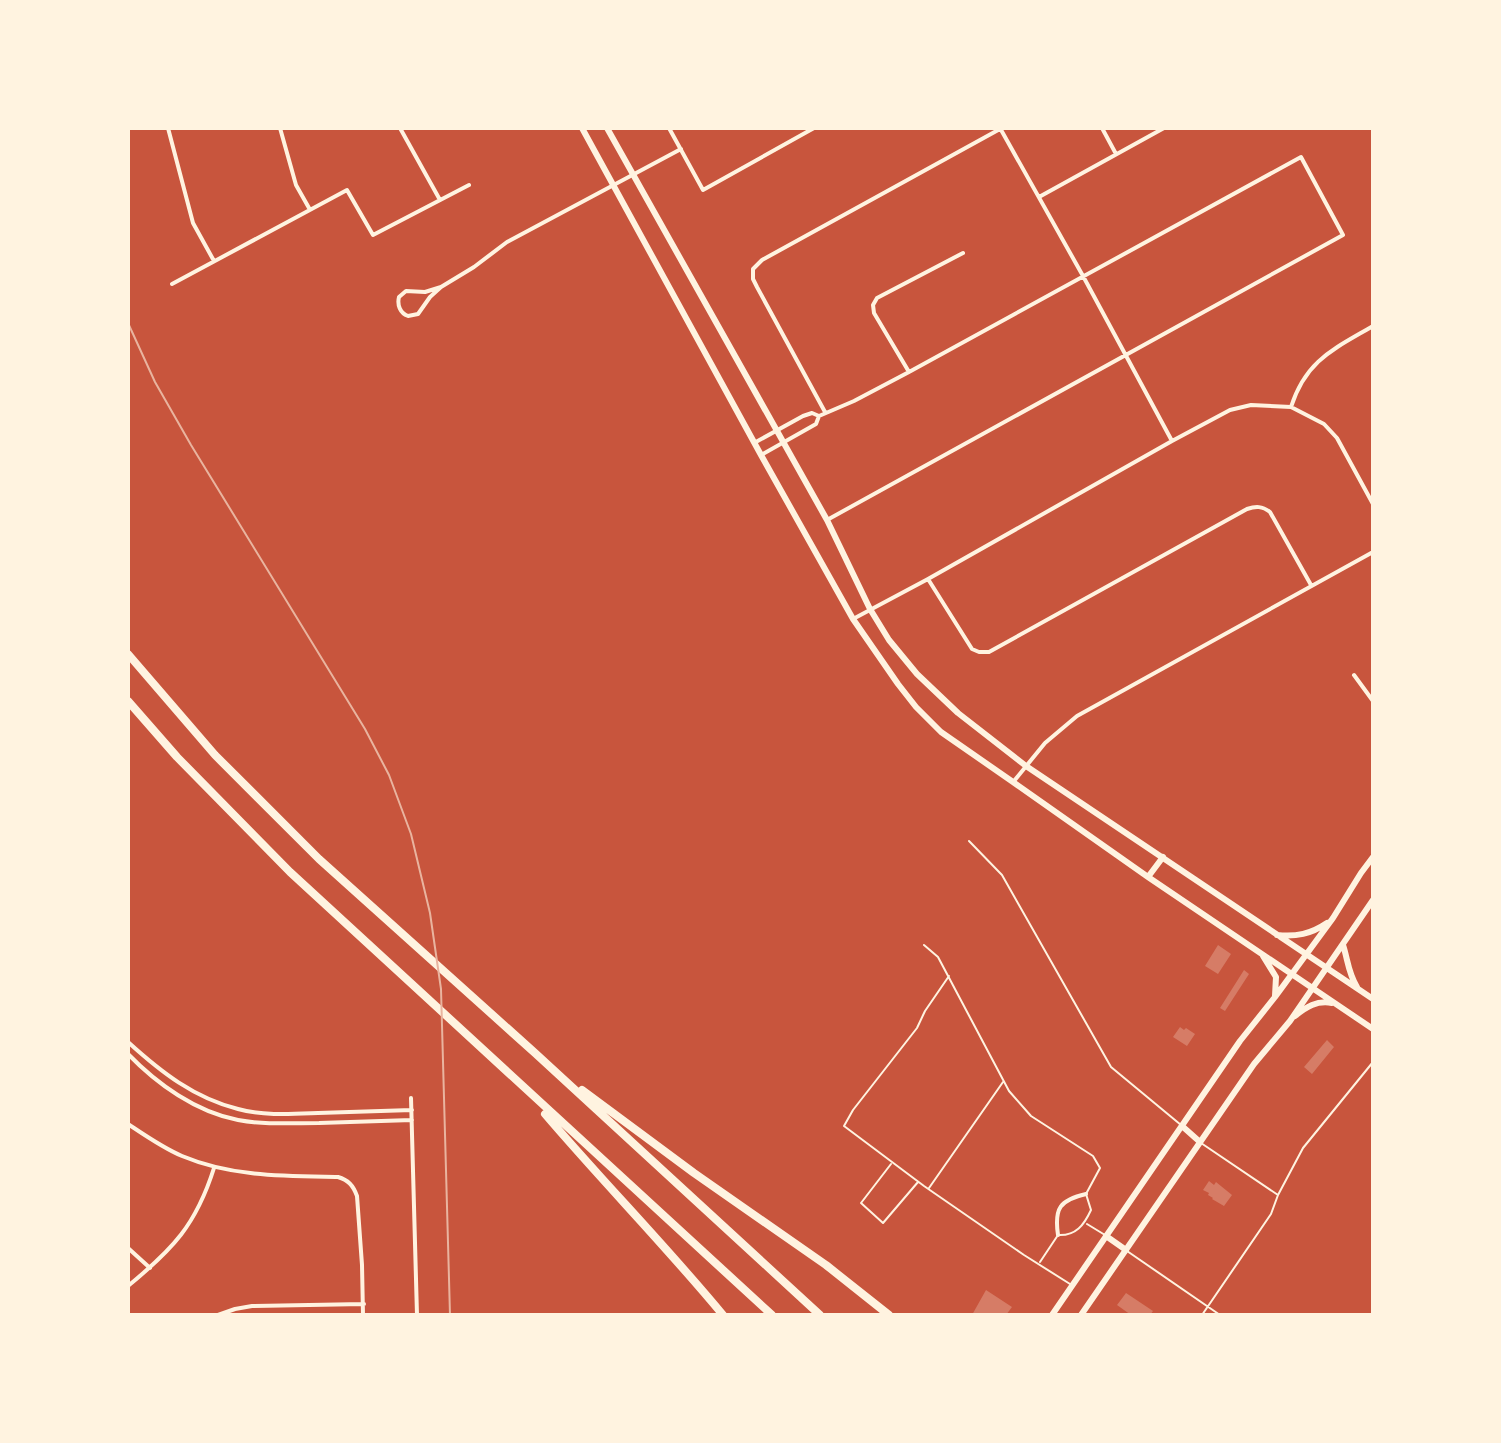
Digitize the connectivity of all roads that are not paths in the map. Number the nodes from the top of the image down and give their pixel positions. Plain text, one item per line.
1 (168, 128) edge
2 (280, 128) edge
3 (400, 128) edge
4 (582, 128) edge
5 (607, 128) edge
6 (669, 128) edge
7 (814, 128) edge
8 (1000, 128) edge
9 (1102, 128) edge
10 (1164, 128) edge
11 (681, 149) junction
12 (1116, 154) junction
13 (633, 175) junction
14 (469, 185) dead end
15 (613, 185) junction
16 (1039, 197) junction
17 (440, 200) junction
18 (310, 209) junction
19 (963, 253) dead end
20 (214, 261) junction
21 (1083, 276) junction
22 (172, 284) dead end
23 (441, 287) junction
24 (1373, 326) edge
25 (1126, 355) junction
26 (909, 372) junction
27 (1291, 407) junction
28 (825, 412) junction
29 (819, 416) junction
30 (776, 431) junction
31 (1172, 441) junction
32 (754, 443) junction
33 (784, 443) junction
34 (761, 455) junction
35 (1373, 504) edge
36 (827, 520) junction
37 (1373, 552) edge
38 (928, 579) junction
39 (1311, 585) junction
40 (870, 609) junction
41 (853, 619) junction
42 (128, 654) edge
43 (1354, 675) dead end
44 (128, 701) edge
45 (1373, 701) edge
46 (1026, 766) junction
47 (1013, 782) junction
48 (969, 841) dead end
49 (1163, 857) junction
50 (1373, 857) edge
51 (1148, 877) junction
52 (1373, 900) edge
53 (1333, 918) junction
54 (1275, 935) junction
55 (1342, 944) junction
56 (924, 945) dead end
57 (1261, 953) junction
58 (1307, 954) junction
59 (1327, 968) junction
60 (1293, 974) junction
61 (949, 976) junction
62 (1313, 987) junction
63 (1359, 990) junction
64 (1275, 997) junction
65 (1373, 999) edge
66 (1338, 1004) junction
67 (1290, 1021) junction
68 (1373, 1029) edge
69 (128, 1042) edge
70 (128, 1054) edge
71 (1373, 1062) edge
72 (546, 1064) junction
73 (1004, 1081) junction
74 (521, 1086) junction
75 (411, 1098) dead end
76 (412, 1110) junction
77 (412, 1120) junction
78 (128, 1124) edge
79 (1182, 1126) junction
80 (1200, 1142) junction
81 (892, 1163) junction
82 (215, 1167) junction
83 (918, 1182) junction
84 (928, 1189) junction
85 (1086, 1194) junction
86 (1278, 1195) junction
87 (1085, 1223) junction
88 (1058, 1235) junction
89 (1106, 1236) junction
90 (128, 1248) edge
91 (1126, 1250) junction
92 (1039, 1263) junction
93 (150, 1268) junction
94 (1073, 1285) junction
95 (128, 1286) edge
96 (364, 1304) junction
97 (1208, 1307) junction
98 (218, 1315) edge
99 (363, 1315) edge
100 (417, 1315) edge
101 (723, 1315) edge
102 (772, 1315) edge
103 (820, 1315) edge
104 (889, 1315) edge
105 (1052, 1315) edge
106 (1081, 1315) edge
107 (1202, 1315) edge
108 (1220, 1315) edge

1 - 20 street
2 - 18 street
3 - 17 street
4 - 15 main road
5 - 13 main road
6 - 11 street
7 - 11 street
8 - 16 street
8 - 28 street
9 - 12 street
10 - 12 street
11 - 13 street
12 - 16 street
13 - 15 street
13 - 30 main road
14 - 17 street
15 - 23 street
15 - 32 main road
16 - 21 street
17 - 18 street
18 - 20 street
19 - 26 street
20 - 22 street
21 - 25 street
21 - 25 street
21 - 26 street
23 - 23 street
24 - 27 street
25 - 31 street
25 - 36 street
26 - 28 street
27 - 31 street
27 - 35 street
28 - 29 street
29 - 30 street
29 - 33 street
30 - 32 street
30 - 33 main road
31 - 38 street
32 - 34 main road
33 - 34 street
33 - 36 main road
34 - 41 main road
36 - 40 main road
37 - 39 street
38 - 39 street
38 - 40 street
39 - 46 street
40 - 41 street
40 - 46 main road
41 - 47 main road
42 - 72 highway
43 - 45 street
44 - 74 highway
46 - 47 street
46 - 49 main road
47 - 51 main road
48 - 79 lane
49 - 51 main road
49 - 54 main road
50 - 53 main road
51 - 57 main road
52 - 55 main road
53 - 54 main road
53 - 58 main road
54 - 58 main road
55 - 59 main road
55 - 63 main road
56 - 61 lane
57 - 60 main road
57 - 64 main road
58 - 59 main road
58 - 60 main road
59 - 62 main road
59 - 63 main road
60 - 62 main road
60 - 64 main road
61 - 73 lane
61 - 81 lane
62 - 66 main road
62 - 67 main road
63 - 65 main road
64 - 79 main road
66 - 67 main road
66 - 68 main road
67 - 80 main road
69 - 76 street
70 - 77 street
71 - 86 lane
72 - 103 highway
72 - 104 highway
73 - 84 lane
73 - 85 lane
74 - 101 highway
74 - 102 highway
75 - 76 street
76 - 77 street
77 - 100 street
78 - 82 street
79 - 80 main road
79 - 89 main road
80 - 86 lane
80 - 91 main road
81 - 83 lane
81 - 83 lane
82 - 93 street
82 - 96 street
83 - 84 lane
84 - 92 lane
85 - 87 lane
85 - 88 street
86 - 97 lane
87 - 88 lane
87 - 89 lane
88 - 92 lane
89 - 91 main road
89 - 94 main road
90 - 93 street
91 - 97 lane
91 - 106 main road
92 - 94 lane
93 - 95 street
94 - 105 main road
96 - 98 street
96 - 99 street
97 - 107 lane
97 - 108 lane

